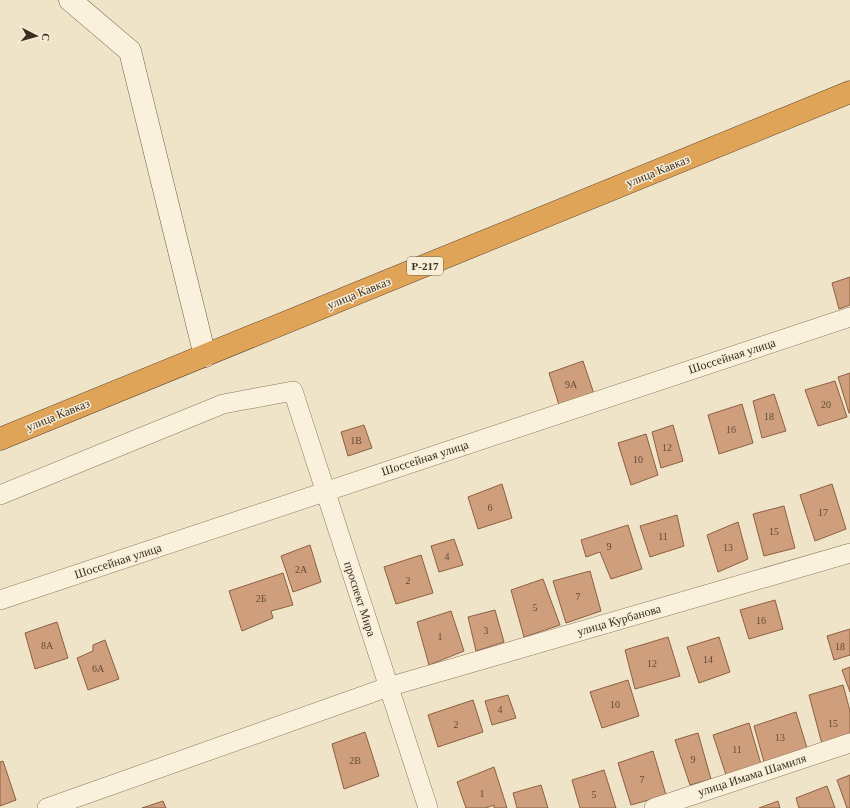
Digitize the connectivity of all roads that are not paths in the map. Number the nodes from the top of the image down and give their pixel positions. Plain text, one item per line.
1 (70, 0) edge
2 (850, 92) edge
3 (850, 317) edge
4 (205, 356) junction
5 (0, 439) edge
6 (325, 492) junction
7 (0, 495) edge
8 (850, 553) edge
9 (0, 600) edge
10 (388, 686) junction
11 (850, 743) edge
12 (47, 808) edge
13 (428, 808) edge
14 (654, 808) edge

1 - 4 street
2 - 4 highway, улица Кавказ / Р-217
3 - 6 street, Шоссейная улица
4 - 5 highway, улица Кавказ / Р-217
6 - 7 street, проспект Мира
6 - 9 street, Шоссейная улица
6 - 10 street, проспект Мира
8 - 10 street, улица Курбанова
10 - 12 street, улица Курбанова
10 - 13 street, проспект Мира
11 - 14 street, улица Имама Шамиля

